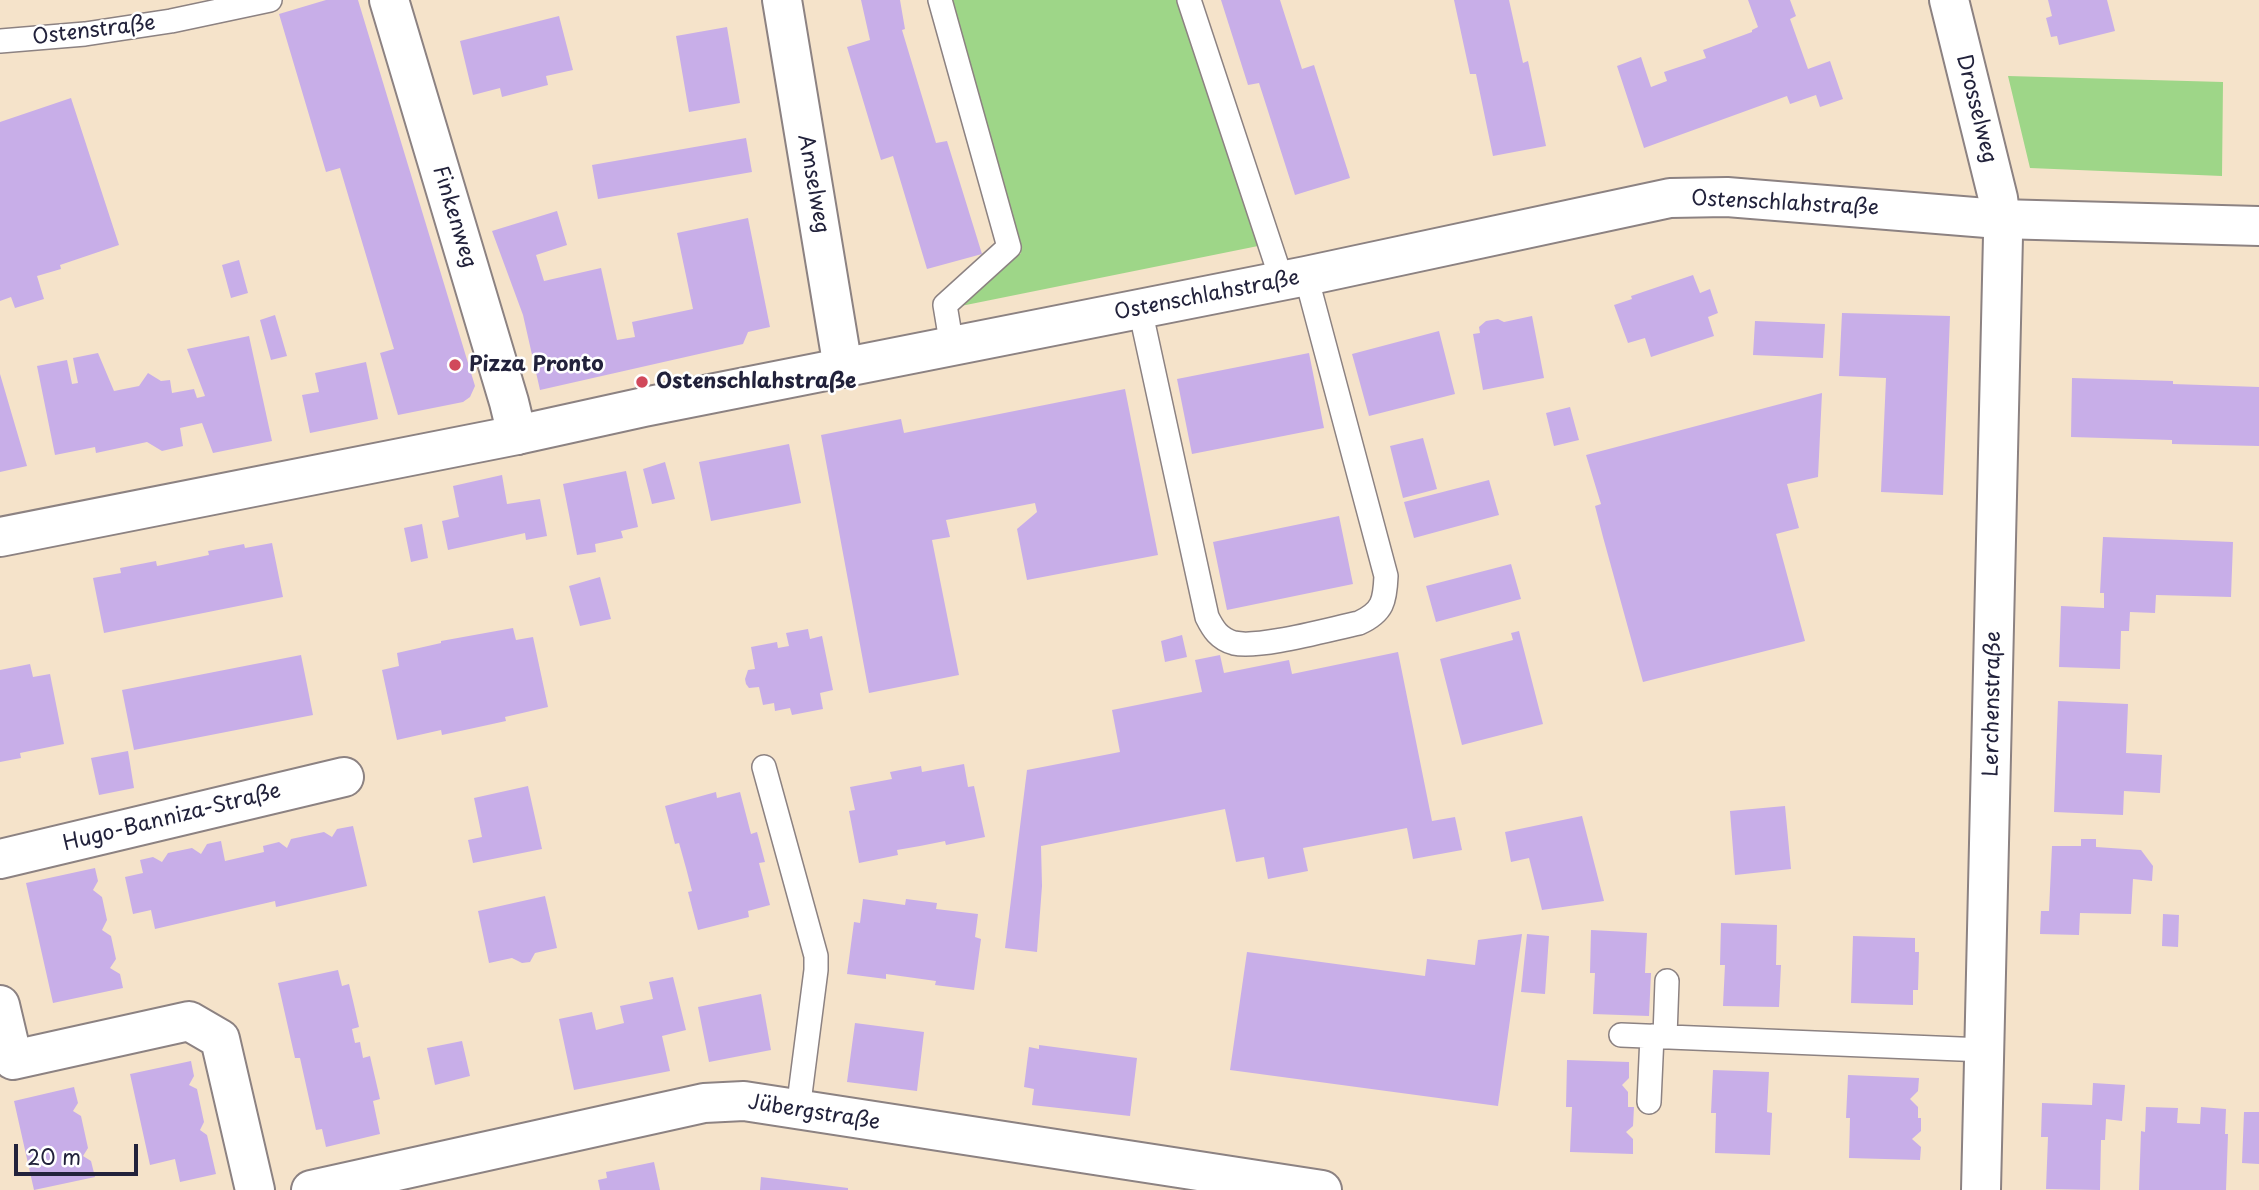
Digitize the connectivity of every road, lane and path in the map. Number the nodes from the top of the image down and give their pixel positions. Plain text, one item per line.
1 (270, 0) edge
2 (388, 0) edge
3 (782, 0) edge
4 (940, 0) edge
5 (1189, 0) edge
6 (1949, 0) edge
7 (0, 41) edge
8 (2000, 219) junction
9 (2259, 226) edge
10 (1294, 279) junction
11 (1140, 309) junction
12 (952, 346) junction
13 (843, 368) junction
14 (517, 435) junction
15 (0, 537) edge
16 (764, 767) dead end
17 (344, 777) dead end
18 (0, 859) edge
19 (1667, 981) dead end
20 (0, 1005) edge
21 (1621, 1035) dead end
22 (1659, 1036) junction
23 (1984, 1049) junction
24 (6, 1064) edge
25 (1649, 1102) dead end
26 (798, 1110) junction
27 (255, 1190) edge
28 (311, 1190) edge
29 (1322, 1190) edge
30 (1981, 1190) edge

1 - 7 lane, Ostenstraße
2 - 14 street, Finkenweg
3 - 13 street, Amselweg
4 - 12 lane
5 - 10 lane
6 - 8 street, Drosselweg
8 - 9 street, Ostenschlahstraße
8 - 10 street, Ostenschlahstraße
8 - 23 street, Lerchenstraße
10 - 11 street, Ostenschlahstraße
10 - 11 lane
11 - 12 street, Ostenschlahstraße
12 - 13 street, Ostenschlahstraße
13 - 14 street, Ostenschlahstraße
14 - 15 street, Ostenschlahstraße
16 - 26 lane
17 - 18 street, Hugo-Banniza-Straße
19 - 22 lane
20 - 24 street
21 - 22 lane
22 - 23 lane
22 - 25 lane
23 - 30 street, Lerchenstraße
24 - 27 street
26 - 28 street, Jübergstraße
26 - 29 street, Jübergstraße

